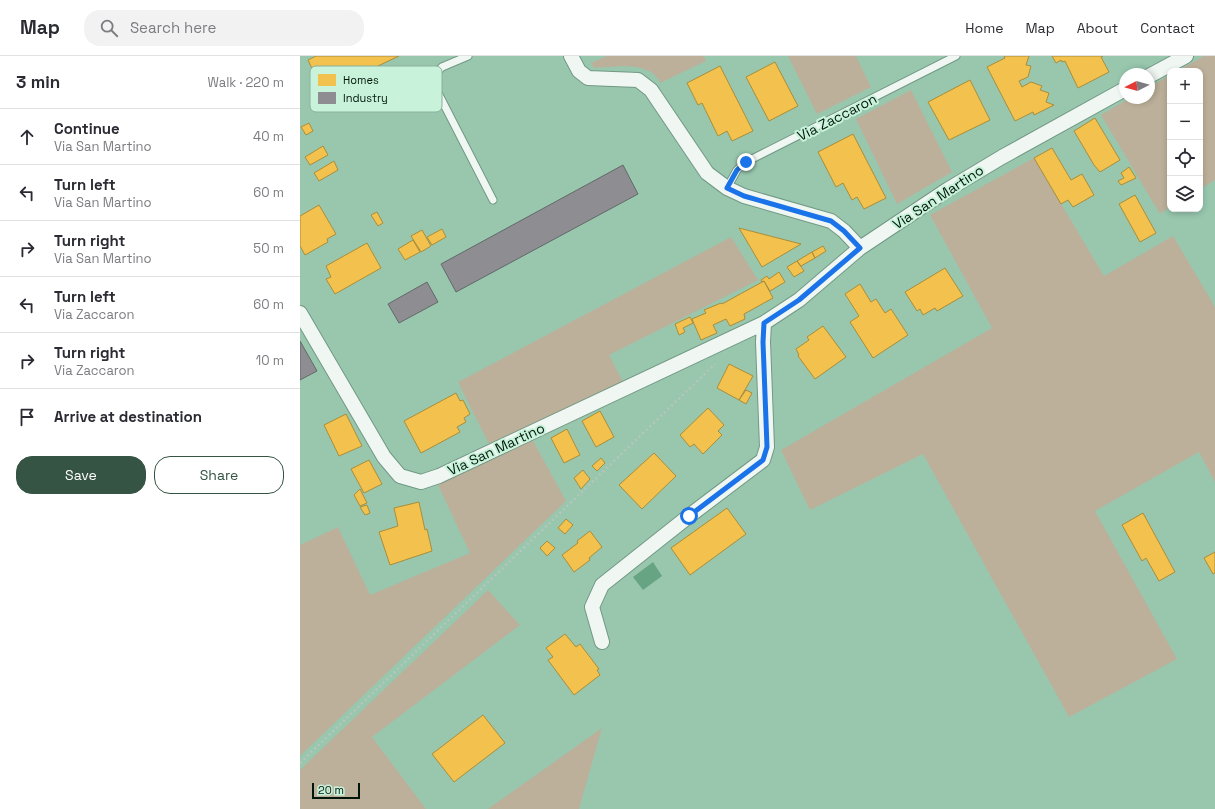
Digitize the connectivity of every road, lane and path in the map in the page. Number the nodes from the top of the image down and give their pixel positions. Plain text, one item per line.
1 (468, 56) edge
2 (571, 56) edge
3 (956, 56) edge
4 (1186, 56) edge
5 (442, 67) edge
6 (1155, 73) edge
7 (1119, 92) edge
8 (442, 101) edge
9 (727, 188) junction
10 (493, 200) dead end
11 (860, 248) junction
12 (300, 313) edge
13 (764, 323) junction
14 (718, 344) junction
15 (602, 642) dead end
16 (300, 763) edge

1 - 5 lane
2 - 9 street
3 - 9 lane, Via Zaccaron
4 - 6 street
7 - 11 street, Via San Martino
8 - 10 lane
9 - 11 street
11 - 13 street, Via San Martino
12 - 14 street, Via San Martino
13 - 14 street, Via San Martino
13 - 15 street
14 - 16 path

